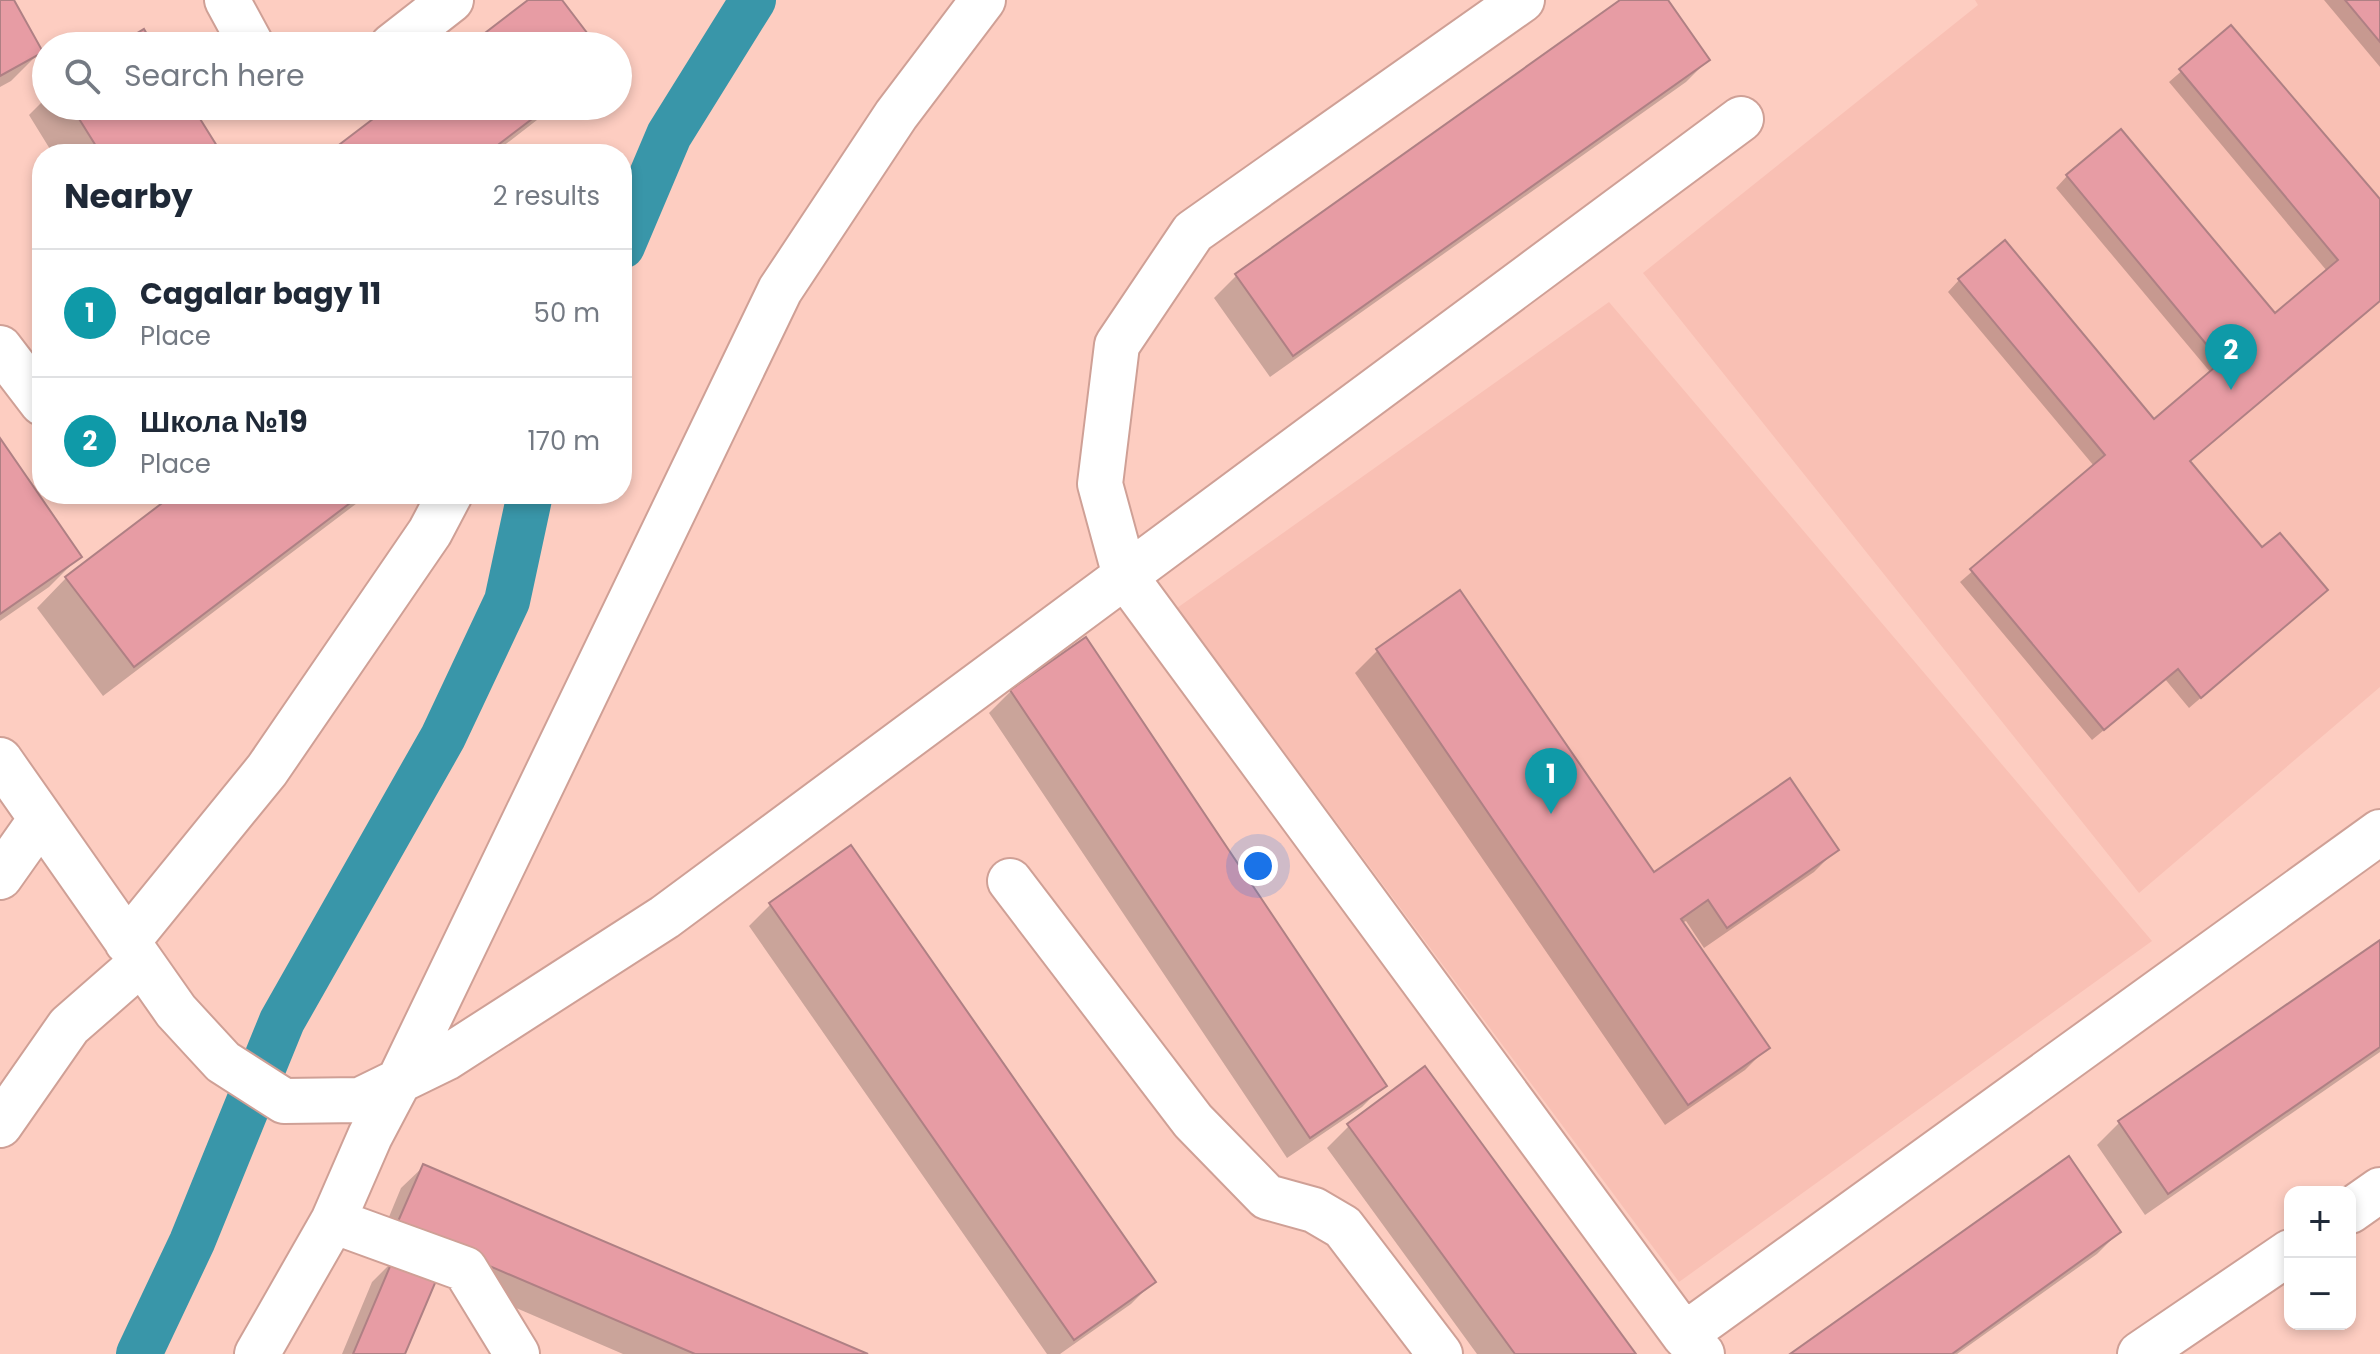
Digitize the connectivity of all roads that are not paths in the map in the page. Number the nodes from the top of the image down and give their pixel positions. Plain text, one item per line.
1 (227, 0) edge
2 (451, 0) edge
3 (983, 0) edge
4 (1522, 0) edge
5 (244, 32) edge
6 (410, 32) edge
7 (1741, 119) dead end
8 (0, 348) edge
9 (32, 390) edge
10 (445, 504) edge
11 (1125, 576) junction
12 (5, 775) edge
13 (41, 819) junction
14 (2380, 832) edge
15 (0, 877) edge
16 (1010, 881) dead end
17 (134, 952) junction
18 (399, 1081) junction
19 (0, 1125) edge
20 (2380, 1190) edge
21 (2356, 1207) edge
22 (333, 1221) junction
23 (2284, 1256) edge
24 (1693, 1345) edge
25 (257, 1354) edge
26 (517, 1354) edge
27 (1440, 1354) edge
28 (2140, 1354) edge

1 - 5 street
2 - 6 street
3 - 18 street
4 - 11 street
7 - 11 street
8 - 9 street
10 - 17 street
11 - 18 street
11 - 24 street
12 - 13 street
13 - 15 street
13 - 17 street
14 - 24 street
16 - 27 street
17 - 18 street
17 - 19 street
18 - 22 street
20 - 21 street
22 - 25 street
22 - 26 street
23 - 28 street

